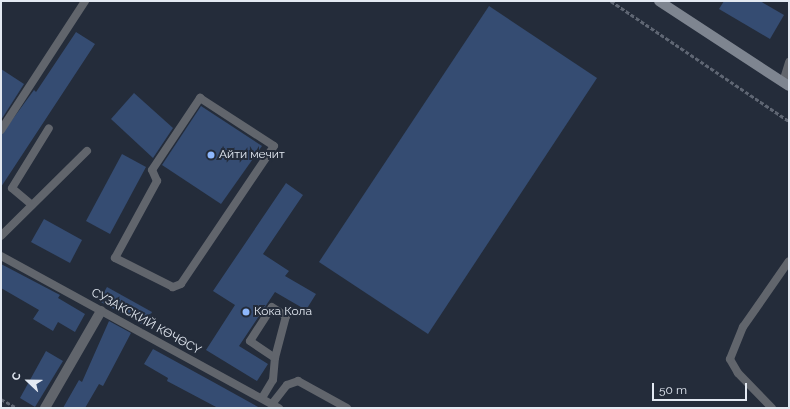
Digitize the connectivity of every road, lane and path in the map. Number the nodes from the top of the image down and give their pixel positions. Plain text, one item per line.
1 (85, 1) edge
2 (611, 1) edge
3 (659, 1) edge
4 (789, 62) edge
5 (786, 84) edge
6 (789, 121) edge
7 (49, 128) dead end
8 (1, 130) edge
9 (274, 146) joint
10 (87, 151) dead end
11 (32, 205) junction
12 (1, 236) edge
13 (1, 256) edge
14 (789, 261) edge
15 (101, 311) junction
16 (275, 358) junction
17 (262, 398) junction
18 (1, 399) edge
19 (276, 406) edge
20 (17, 408) edge
21 (45, 408) edge
22 (347, 408) edge
23 (772, 408) edge

1 - 8 lane
2 - 6 path
3 - 5 street
4 - 5 lane
7 - 11 lane
9 - 9 lane
10 - 11 lane
11 - 12 lane
13 - 15 lane, СУЗАКСКИЙ КӨЧӨСҮ
14 - 23 lane
15 - 17 lane, СУЗАКСКИЙ КӨЧӨСҮ
15 - 21 street
16 - 16 lane
16 - 17 lane
17 - 19 lane, СУЗАКСКИЙ КӨЧӨСҮ
18 - 20 path
19 - 22 lane

